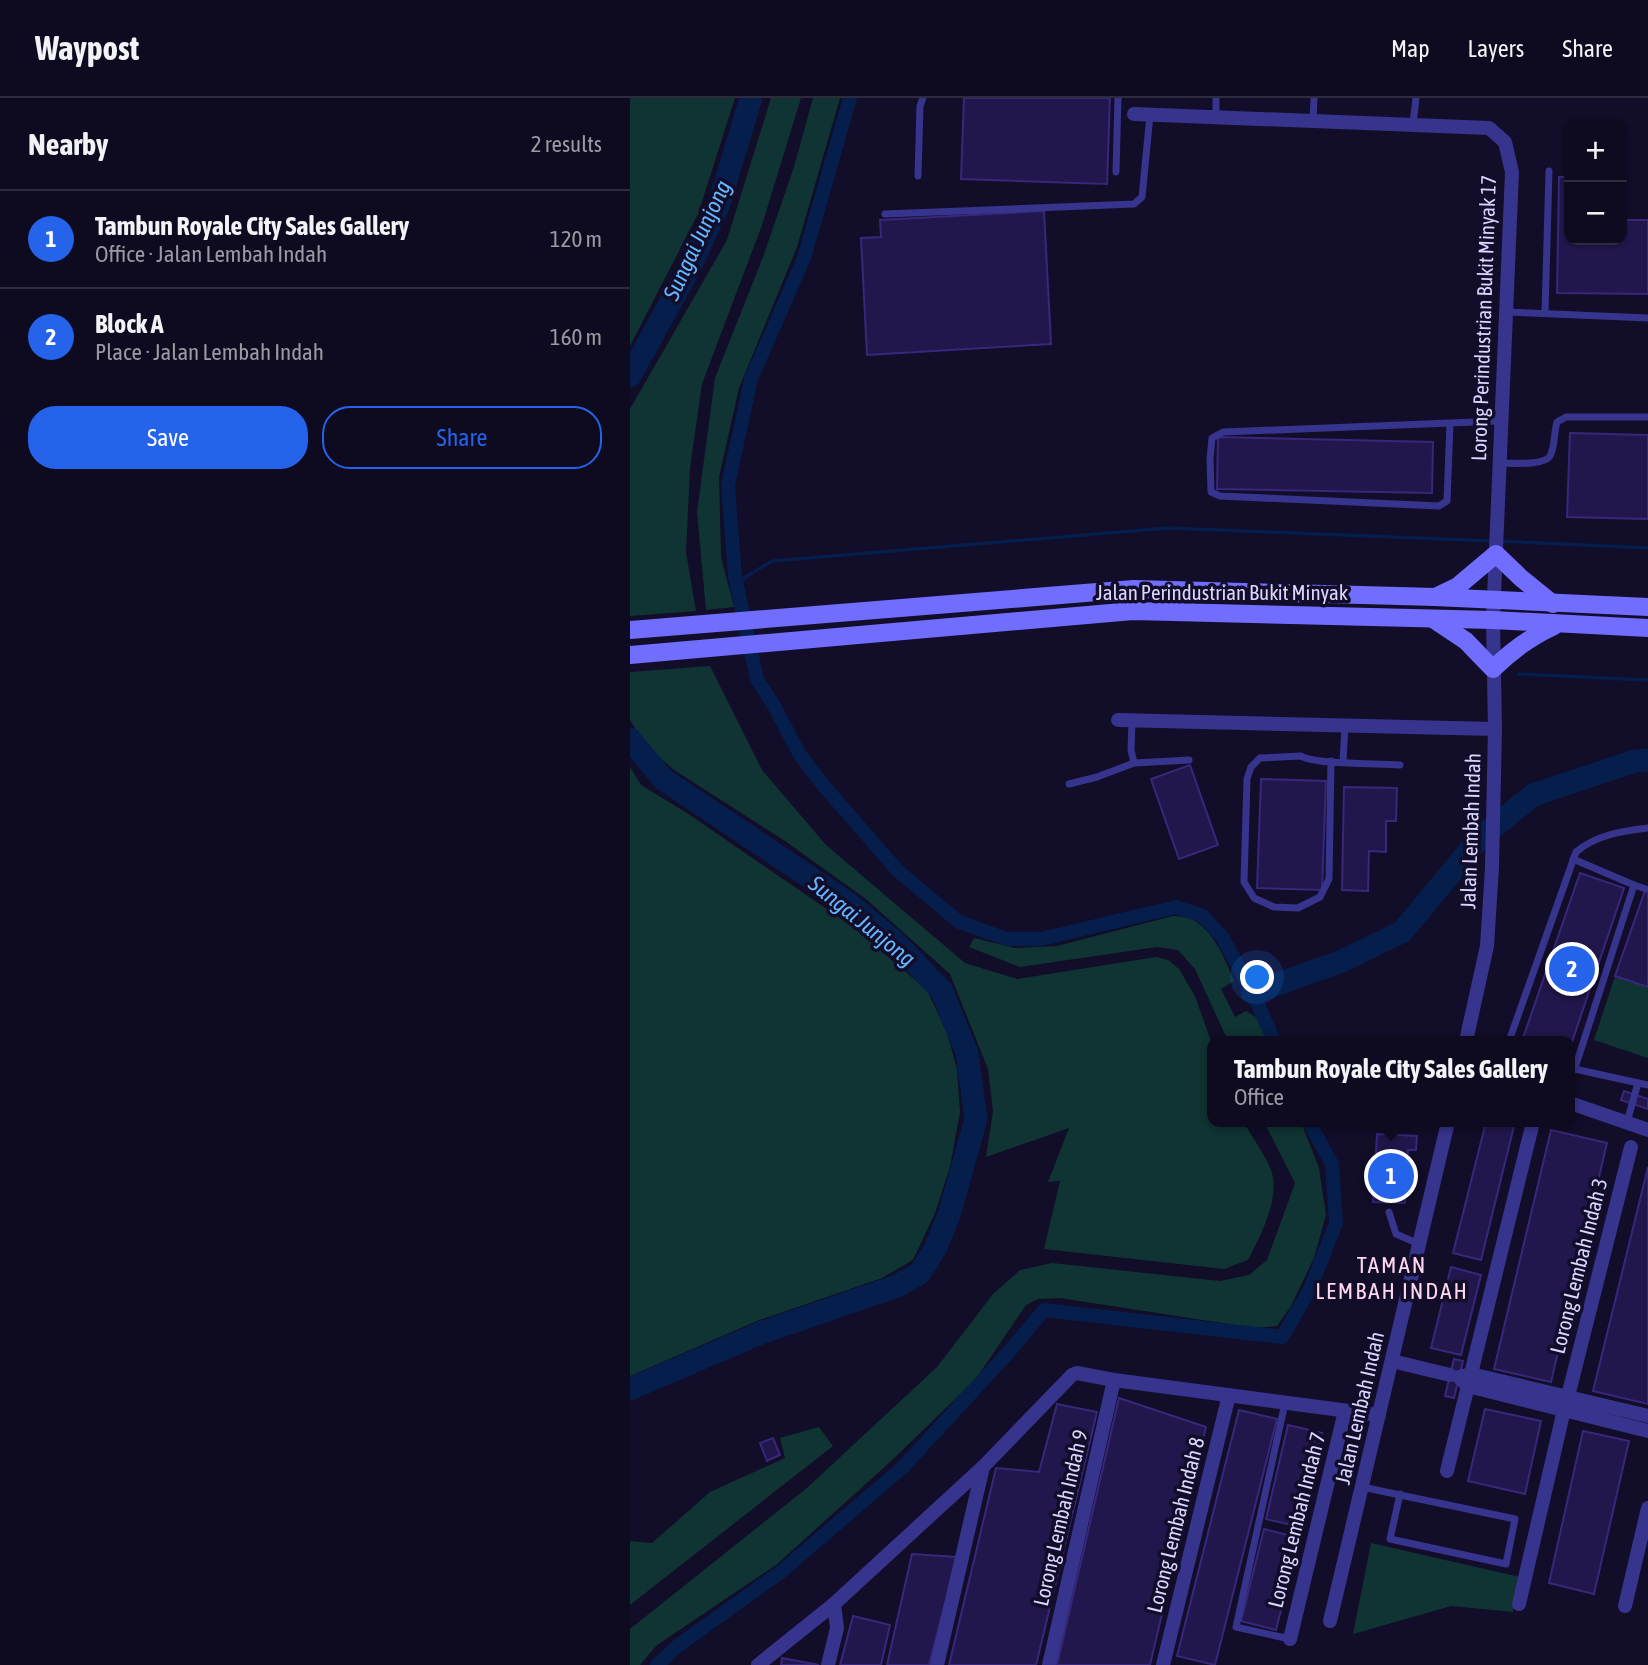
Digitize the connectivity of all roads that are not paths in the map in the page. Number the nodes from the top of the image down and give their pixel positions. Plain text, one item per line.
1 (923, 98) edge
2 (1118, 98) edge
3 (1216, 98) edge
4 (1314, 98) edge
5 (1416, 98) edge
6 (1134, 114) dead end
7 (1150, 114) junction
8 (1216, 117) junction
9 (1313, 121) junction
10 (1413, 125) junction
11 (1116, 172) dead end
12 (1549, 172) dead end
13 (918, 176) dead end
14 (885, 214) dead end
15 (1506, 312) junction
16 (1545, 312) junction
17 (1648, 318) edge
18 (1648, 417) edge
19 (1500, 421) junction
20 (1450, 423) junction
21 (1499, 463) junction
22 (1497, 545) junction
23 (1435, 597) junction
24 (1494, 602) junction
25 (1553, 604) junction
26 (1648, 607) edge
27 (1433, 619) junction
28 (1493, 620) junction
29 (1558, 624) junction
30 (1648, 628) edge
31 (630, 629) edge
32 (630, 655) edge
33 (1493, 669) junction
34 (1125, 720) joint
35 (1345, 726) junction
36 (1495, 729) junction
37 (1189, 760) dead end
38 (1331, 761) junction
39 (1343, 761) junction
40 (1134, 764) junction
41 (1400, 765) dead end
42 (1069, 784) dead end
43 (1648, 828) edge
44 (1573, 859) junction
45 (1634, 885) junction
46 (1646, 889) dead end
47 (1467, 1036) edge
48 (1510, 1036) edge
49 (1575, 1059) edge
50 (1575, 1069) edge
51 (1638, 1083) junction
52 (1648, 1085) edge
53 (1575, 1105) edge
54 (1627, 1123) junction
55 (1447, 1127) edge
56 (1532, 1127) edge
57 (1648, 1129) edge
58 (1631, 1147) dead end
59 (1389, 1212) dead end
60 (1420, 1244) junction
61 (1392, 1361) junction
62 (1450, 1375) dead end
63 (1114, 1380) junction
64 (1469, 1380) junction
65 (1229, 1395) junction
66 (1281, 1402) junction
67 (1566, 1403) junction
68 (1345, 1411) junction
69 (1380, 1415) junction
70 (1648, 1416) edge
71 (1648, 1431) edge
72 (983, 1467) junction
73 (1447, 1471) dead end
74 (1362, 1487) junction
75 (1400, 1494) junction
76 (1648, 1508) edge
77 (834, 1604) junction
78 (1519, 1604) dead end
79 (1625, 1606) dead end
80 (1330, 1621) dead end
81 (1290, 1639) joint
82 (758, 1665) edge
83 (828, 1665) edge
84 (937, 1665) edge
85 (1049, 1665) edge
86 (1163, 1665) edge

1 - 13 lane
2 - 11 lane
3 - 8 lane
4 - 9 lane
5 - 10 lane
6 - 7 street, Lorong Perindustrian Bukit Minyak 17
7 - 8 street, Lorong Perindustrian Bukit Minyak 17
7 - 14 lane
8 - 9 street, Lorong Perindustrian Bukit Minyak 17
9 - 10 street, Lorong Perindustrian Bukit Minyak 17
10 - 15 street, Lorong Perindustrian Bukit Minyak 17
12 - 16 lane
15 - 16 lane
15 - 19 street, Lorong Perindustrian Bukit Minyak 17
16 - 17 lane
18 - 21 lane
19 - 20 lane
19 - 21 street, Lorong Perindustrian Bukit Minyak 17
20 - 20 lane
21 - 22 street, Lorong Perindustrian Bukit Minyak 17
22 - 23 main road
22 - 24 street, Lorong Perindustrian Bukit Minyak 17
22 - 25 main road
23 - 24 main road, Jalan Perindustrian Bukit Minyak
23 - 31 main road, Jalan Perindustrian Bukit Minyak
24 - 25 main road, Jalan Perindustrian Bukit Minyak
24 - 28 street, Lorong Perindustrian Bukit Minyak 17
25 - 26 main road, Jalan Perindustrian Bukit Minyak
27 - 28 main road, Jalan Perindustrian Bukit Minyak
27 - 32 main road, Jalan Perindustrian Bukit Minyak
27 - 33 main road
28 - 29 main road, Jalan Perindustrian Bukit Minyak
28 - 33 street, Jalan Lembah Indah
29 - 30 main road, Jalan Perindustrian Bukit Minyak
29 - 33 main road
33 - 36 street, Jalan Lembah Indah
34 - 35 street
34 - 40 lane
35 - 36 street
35 - 39 lane
36 - 47 street, Jalan Lembah Indah
37 - 40 lane
38 - 38 lane
38 - 39 lane
39 - 41 lane
40 - 42 lane
43 - 44 lane
44 - 45 lane
44 - 48 lane
45 - 46 lane
45 - 49 lane
50 - 51 lane
51 - 52 lane
51 - 54 lane
53 - 54 street
54 - 57 street
55 - 60 street, Jalan Lembah Indah
56 - 64 street
58 - 67 street, Lorong Lembah Indah 3
59 - 60 lane
60 - 61 street, Jalan Lembah Indah
61 - 62 street
61 - 69 street, Jalan Lembah Indah
63 - 65 street
63 - 72 street
63 - 85 street, Lorong Lembah Indah 9
64 - 67 street
64 - 73 street
65 - 66 street
65 - 86 street, Lorong Lembah Indah 8
66 - 68 street
66 - 81 lane
67 - 70 street
67 - 71 street
67 - 78 street, Lorong Lembah Indah 3
68 - 69 street
68 - 81 street, Lorong Lembah Indah 7
69 - 74 street, Jalan Lembah Indah
72 - 77 street
72 - 84 street
74 - 75 lane
74 - 80 street, Jalan Lembah Indah
75 - 75 lane
76 - 79 street
77 - 82 street
77 - 83 street

